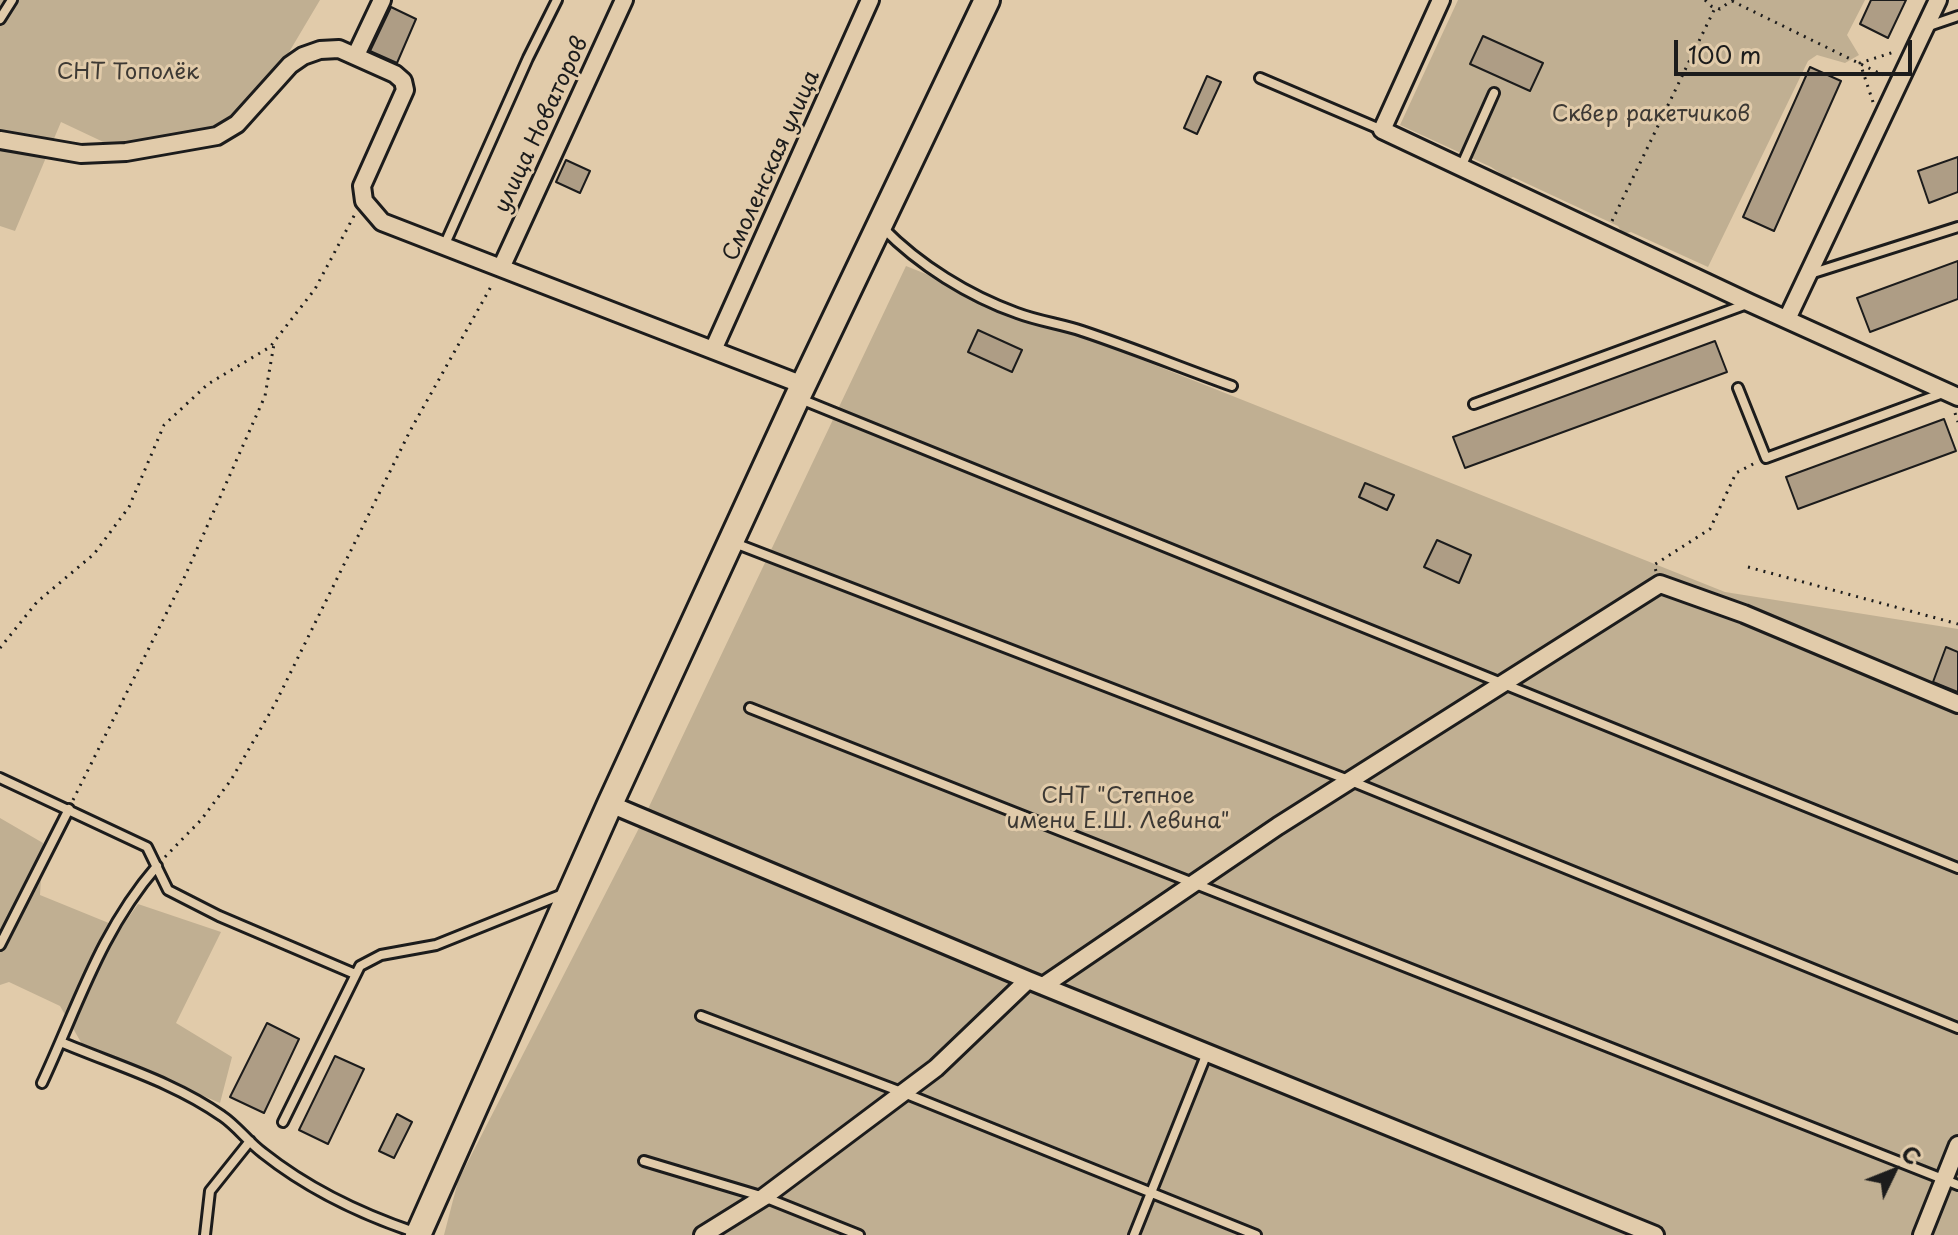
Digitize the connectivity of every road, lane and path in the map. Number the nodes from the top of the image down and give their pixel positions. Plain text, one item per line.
1 (12, 0) edge
2 (382, 0) edge
3 (557, 0) edge
4 (624, 0) edge
5 (870, 0) edge
6 (987, 0) edge
7 (1441, 0) edge
8 (1705, 0) edge
9 (1732, 0) edge
10 (1938, 0) edge
11 (1715, 8) junction
12 (1958, 16) edge
13 (0, 19) edge
14 (1924, 28) junction
15 (1916, 45) junction
16 (356, 55) junction
17 (1860, 63) junction
18 (1260, 78) dead end
19 (1898, 82) junction
20 (1494, 93) dead end
21 (1880, 120) junction
22 (1382, 130) junction
23 (0, 140) edge
24 (1461, 167) junction
25 (364, 201) junction
26 (881, 226) junction
27 (1958, 227) edge
28 (1605, 235) junction
29 (444, 246) junction
30 (501, 268) junction
31 (1807, 275) junction
32 (1750, 303) junction
33 (1787, 319) junction
34 (275, 340) junction
35 (713, 350) junction
36 (1232, 386) dead end
37 (1738, 388) dead end
38 (800, 391) junction
39 (1952, 395) edge
40 (1474, 404) dead end
41 (1766, 458) junction
42 (731, 542) junction
43 (1748, 567) dead end
44 (1660, 584) junction
45 (1958, 624) edge
46 (0, 648) edge
47 (1502, 685) junction
48 (1958, 704) edge
49 (750, 708) dead end
50 (0, 778) edge
51 (1351, 781) junction
52 (610, 804) junction
53 (69, 809) junction
54 (157, 866) junction
55 (1958, 868) edge
56 (1193, 883) junction
57 (571, 891) junction
58 (0, 945) edge
59 (355, 974) junction
60 (1036, 983) junction
61 (701, 1016) dead end
62 (1958, 1028) edge
63 (61, 1042) junction
64 (1207, 1053) junction
65 (42, 1083) dead end
66 (904, 1093) junction
67 (283, 1122) dead end
68 (250, 1141) junction
69 (1958, 1145) edge
70 (644, 1161) dead end
71 (1951, 1182) edge
72 (1151, 1192) junction
73 (764, 1197) junction
74 (418, 1234) edge
75 (205, 1235) edge
76 (703, 1235) edge
77 (859, 1235) edge
78 (1134, 1235) edge
79 (1256, 1235) edge
80 (1655, 1235) edge
81 (1922, 1235) edge

1 - 13 lane
2 - 16 street
3 - 29 lane
4 - 30 street, улица Новаторов
5 - 35 street, Смоленская улица
6 - 26 street
7 - 22 street
8 - 11 path
9 - 11 path
9 - 17 path
10 - 14 street
11 - 28 path
12 - 14 lane
14 - 15 street
15 - 17 path
15 - 19 street
16 - 23 street
16 - 25 street
17 - 19 path
17 - 21 path
18 - 22 lane
19 - 21 street
20 - 24 lane
21 - 31 street
22 - 24 street
24 - 28 street
25 - 29 street
25 - 34 path
26 - 36 lane
26 - 38 street
27 - 31 lane
28 - 32 street
29 - 30 street
30 - 35 street
30 - 54 path
31 - 33 street
32 - 33 street
32 - 40 lane
33 - 39 street
34 - 46 path
34 - 53 path
35 - 38 street
37 - 41 lane
38 - 42 street
38 - 47 lane
39 - 41 lane
41 - 44 path
42 - 51 lane
42 - 52 street
43 - 45 path
44 - 47 street
44 - 48 street
47 - 51 street
47 - 55 lane
49 - 56 lane
50 - 53 lane
51 - 56 street
51 - 62 lane
52 - 57 street
52 - 60 street
53 - 54 lane
53 - 58 lane
54 - 59 lane
54 - 63 lane
56 - 60 street
56 - 71 lane
57 - 59 lane
57 - 74 street
59 - 67 lane
60 - 64 street
60 - 66 street
61 - 66 lane
63 - 65 lane
63 - 68 lane
64 - 72 lane
64 - 80 street
66 - 72 lane
66 - 73 street
68 - 74 lane
68 - 75 lane
69 - 71 street
70 - 73 lane
71 - 81 street
72 - 78 lane
72 - 79 lane
73 - 76 street
73 - 77 lane

